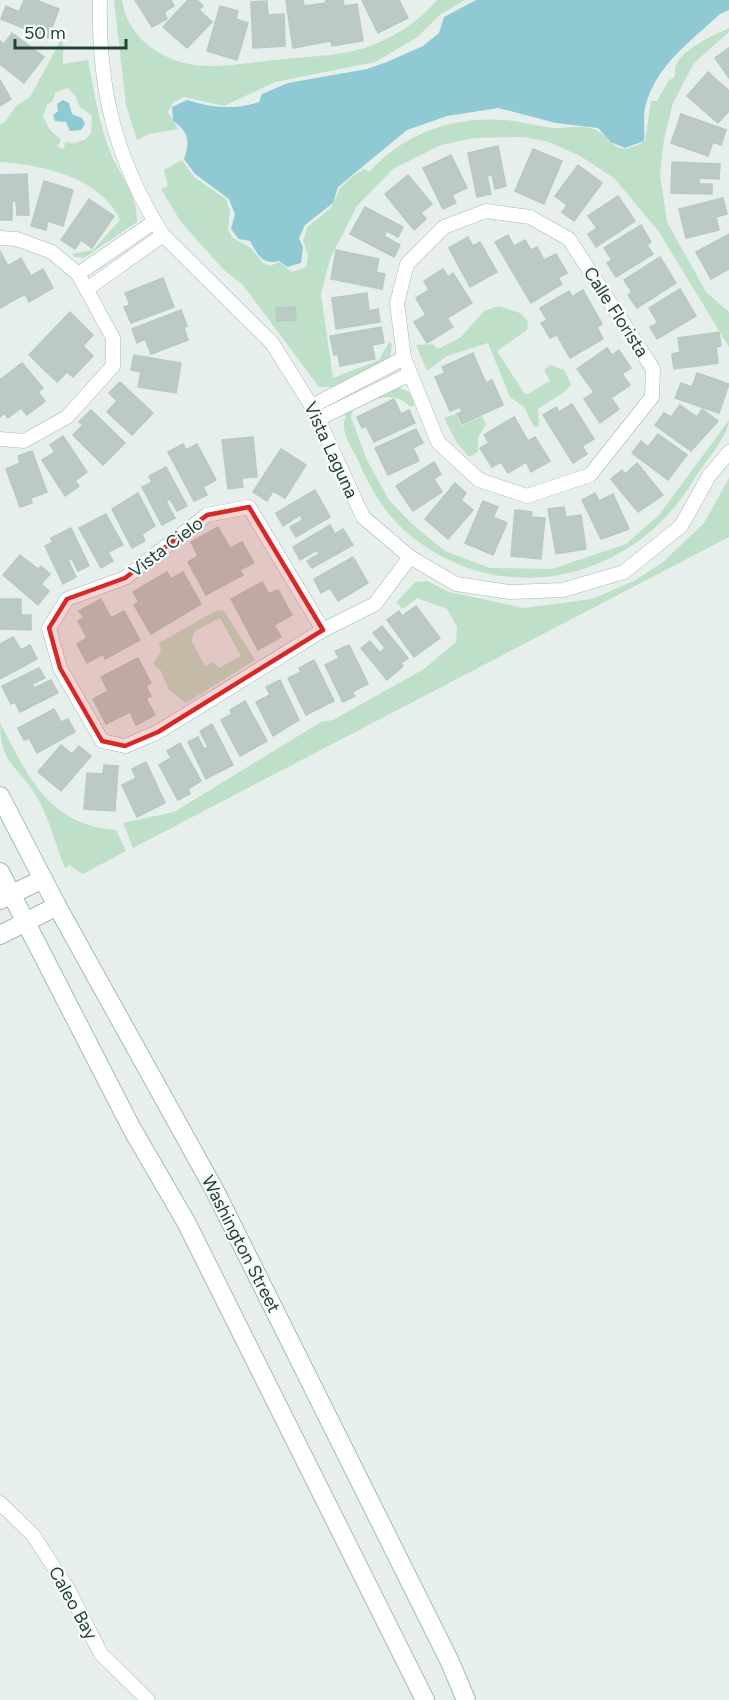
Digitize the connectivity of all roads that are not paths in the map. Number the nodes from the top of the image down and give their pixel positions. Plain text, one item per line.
1 (100, 0) edge
2 (154, 222) junction
3 (163, 235) junction
4 (0, 238) edge
5 (78, 274) junction
6 (87, 289) junction
7 (404, 358) junction
8 (410, 374) junction
9 (312, 406) junction
10 (318, 419) junction
11 (0, 439) edge
12 (729, 452) edge
13 (410, 557) junction
14 (322, 630) junction
15 (0, 796) edge
16 (0, 872) edge
17 (43, 879) junction
18 (6, 897) edge
19 (57, 906) junction
20 (26, 921) junction
21 (0, 935) edge
22 (0, 1503) edge
23 (148, 1700) edge
24 (425, 1700) edge
25 (466, 1700) edge

1 - 2 street, Vista Laguna
2 - 3 street, Vista Laguna
2 - 5 street
3 - 6 street
3 - 9 street, Vista Laguna
4 - 5 street
5 - 6 street
6 - 11 street
7 - 8 street, Calle Florista
7 - 8 street, Calle Florista
7 - 9 street
8 - 10 street
9 - 10 street, Vista Laguna
10 - 13 street, Vista Laguna
12 - 13 street, Vista Laguna
13 - 14 street, Vista Cielo
14 - 14 street, Vista Cielo
15 - 17 main road, Washington Street
16 - 18 main road
17 - 18 main road
17 - 19 main road, Washington Street
18 - 20 main road
19 - 20 main road
19 - 25 main road, Washington Street
20 - 21 main road
20 - 24 main road
22 - 23 street, Caleo Bay

